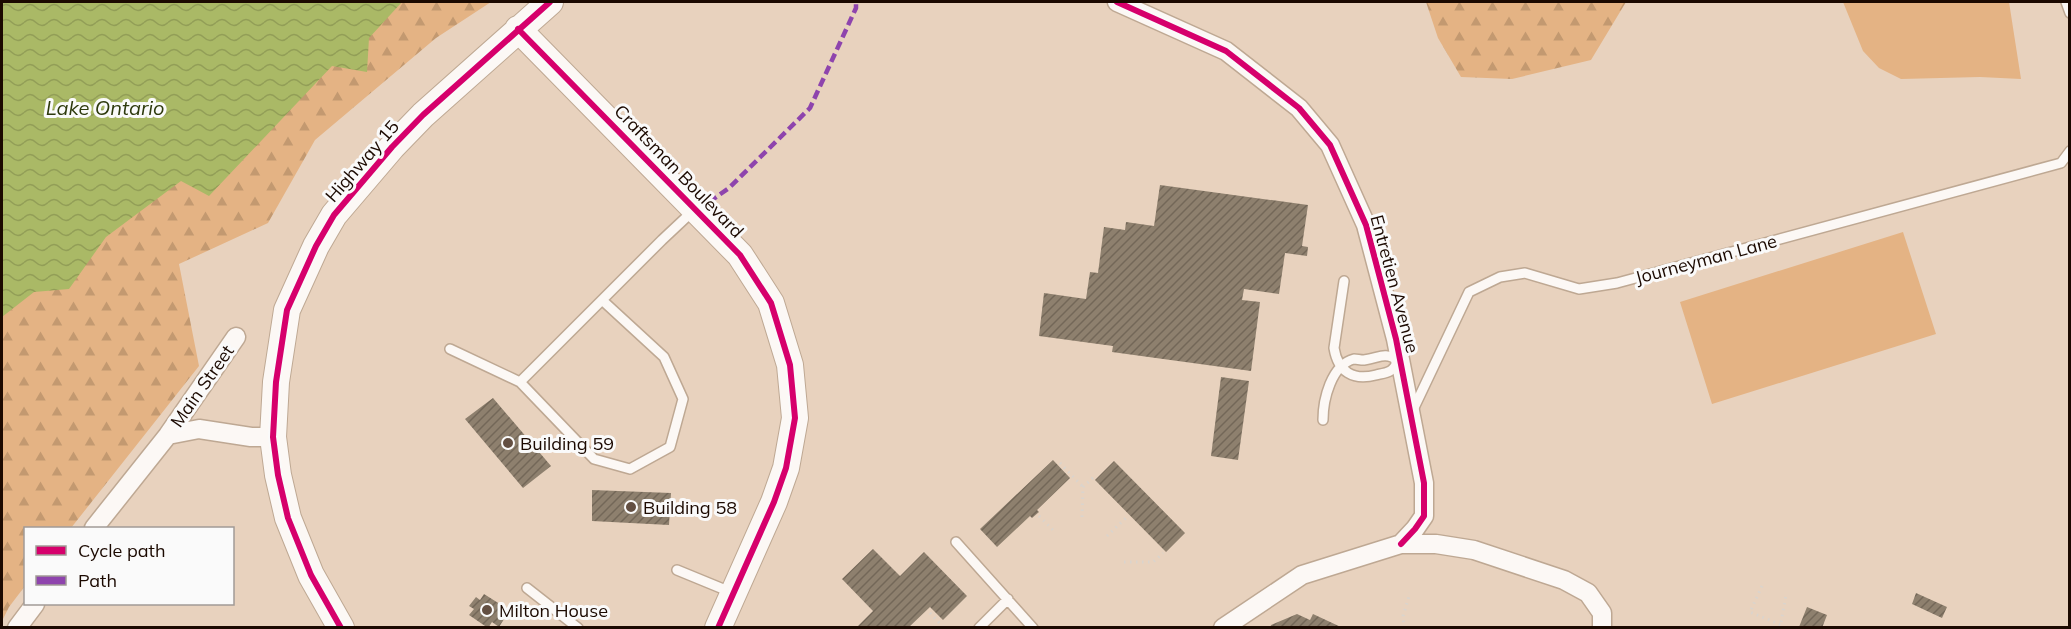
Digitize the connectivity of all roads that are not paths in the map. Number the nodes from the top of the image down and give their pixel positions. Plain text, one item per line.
1 (550, 2) edge
2 (1117, 2) edge
3 (2066, 2) edge
4 (2070, 13) edge
5 (518, 29) junction
6 (2070, 151) edge
7 (696, 208) junction
8 (1344, 281) dead end
9 (602, 300) junction
10 (236, 337) dead end
11 (450, 349) dead end
12 (1400, 360) junction
13 (1341, 367) junction
14 (520, 382) junction
15 (1411, 414) junction
16 (1323, 420) dead end
17 (168, 435) junction
18 (273, 437) junction
19 (1424, 516) junction
20 (95, 527) edge
21 (956, 542) dead end
22 (1401, 544) junction
23 (1450, 546) junction
24 (677, 570) dead end
25 (527, 588) dead end
26 (733, 593) junction
27 (1008, 599) junction
28 (34, 605) edge
29 (17, 627) edge
30 (341, 627) edge
31 (578, 627) edge
32 (718, 627) edge
33 (979, 627) edge
34 (1033, 627) edge
35 (1223, 627) edge
36 (1602, 627) edge

1 - 5 main road, Highway 15
2 - 12 street, Entretien Avenue
3 - 4 lane
5 - 7 main road, Craftsman Boulevard
5 - 18 main road, Highway 15
6 - 15 lane, Journeyman Lane
7 - 9 lane
7 - 26 main road, Craftsman Boulevard
8 - 13 lane
9 - 14 lane
9 - 14 lane
10 - 17 street, Main Street
11 - 14 lane
12 - 13 lane
12 - 13 lane
12 - 15 street, Entretien Avenue
13 - 16 lane
15 - 19 street, Entretien Avenue
17 - 18 street, Main Street
17 - 20 street, Main Street
18 - 30 main road, Highway 15
19 - 22 street
19 - 23 street
21 - 27 lane
22 - 23 street
22 - 35 street
23 - 36 street
24 - 26 lane
25 - 31 lane
26 - 32 main road, Craftsman Boulevard
27 - 33 lane
27 - 34 lane
28 - 29 street

